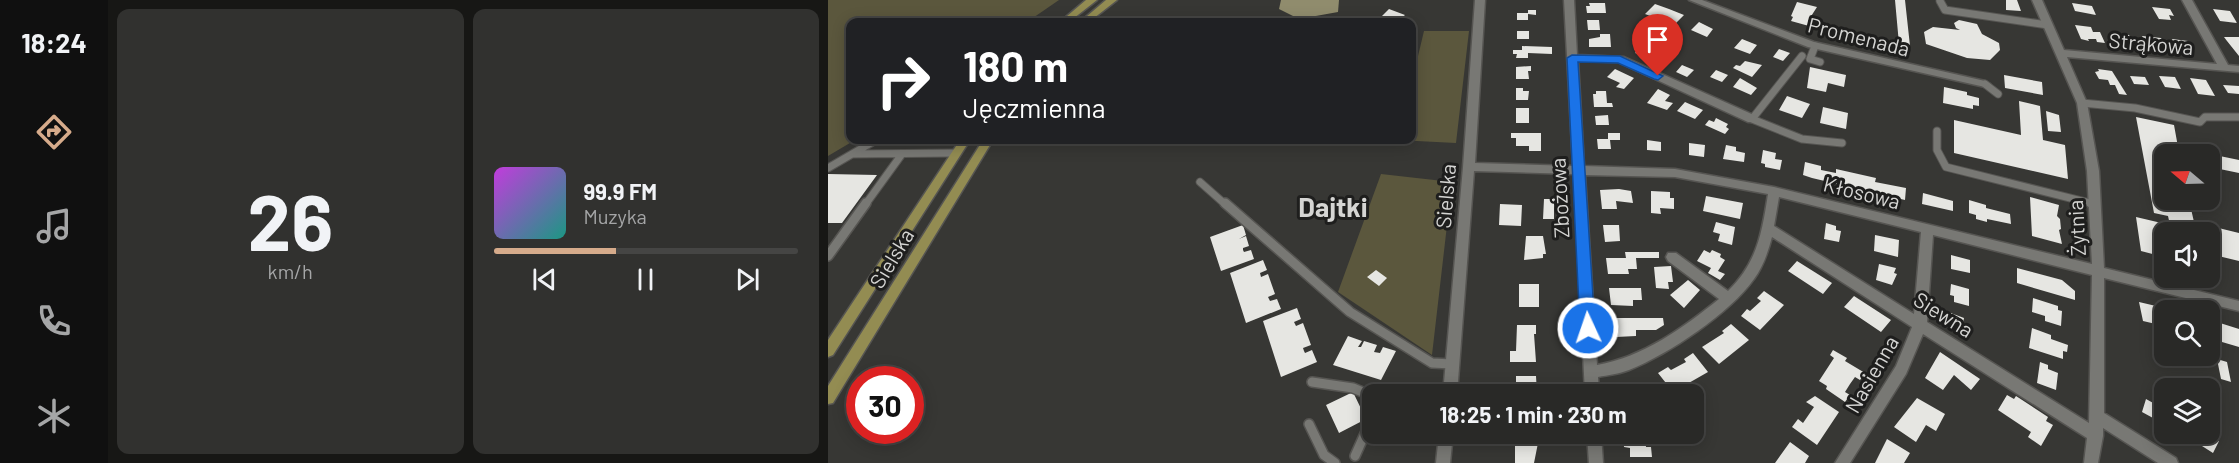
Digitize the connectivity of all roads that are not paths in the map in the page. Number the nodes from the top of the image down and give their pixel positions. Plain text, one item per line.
1 (1092, 0) edge
2 (1112, 0) edge
3 (1480, 0) edge
4 (1569, 0) edge
5 (1694, 0) edge
6 (2037, 0) edge
7 (2187, 0) edge
8 (1940, 1) edge
9 (1069, 18) edge
10 (1089, 18) edge
11 (2048, 25) junction
12 (1815, 46) junction
13 (2060, 53) junction
14 (1802, 56) dead end
15 (1572, 58) junction
16 (1821, 62) dead end
17 (2224, 67) junction
18 (2239, 69) edge
19 (1986, 84) joint
20 (1998, 94) dead end
21 (2082, 104) junction
22 (2239, 117) edge
23 (1752, 119) junction
24 (1937, 131) dead end
25 (1842, 143) dead end
26 (869, 144) edge
27 (962, 144) edge
28 (986, 144) edge
29 (955, 153) junction
30 (852, 154) junction
31 (903, 154) junction
32 (1469, 167) junction
33 (828, 168) edge
34 (1578, 170) junction
35 (1200, 182) dead end
36 (1774, 191) junction
37 (2094, 204) junction
38 (1769, 229) junction
39 (1927, 229) junction
40 (828, 239) edge
41 (840, 240) junction
42 (828, 256) edge
43 (1672, 257) dead end
44 (2098, 270) junction
45 (1729, 299) junction
46 (2239, 306) edge
47 (1920, 323) junction
48 (828, 351) edge
49 (1452, 364) junction
50 (1590, 373) junction
51 (1312, 382) dead end
52 (1450, 384) edge
53 (1591, 384) edge
54 (1362, 392) edge
55 (828, 398) edge
56 (2097, 416) junction
57 (1309, 424) dead end
58 (2096, 436) junction
59 (1362, 440) edge
60 (1445, 444) edge
61 (1595, 444) edge
62 (1355, 456) dead end
63 (1331, 462) edge
64 (1443, 463) edge
65 (1596, 463) edge
66 (1842, 463) edge
67 (2091, 463) edge
68 (2170, 463) edge

1 - 9 main road
2 - 10 main road
3 - 32 street, Sielska
4 - 15 street, Zbożowa
5 - 12 street, Promenada
6 - 11 street, Żytnia
7 - 17 street
8 - 11 lane
11 - 13 street, Żytnia
12 - 16 lane
12 - 19 street, Promenada
13 - 17 street, Strąkowa
13 - 21 street, Żytnia
14 - 23 lane
15 - 23 street
15 - 34 street, Zbożowa
17 - 18 street, Strąkowa
19 - 20 lane
21 - 22 lane
21 - 37 street, Żytnia
23 - 25 lane
24 - 37 lane
26 - 30 lane
27 - 29 main road, Sielska
28 - 55 main road, Sielska
29 - 31 lane
29 - 48 main road, Sielska
30 - 31 lane
30 - 33 lane
31 - 41 lane
32 - 34 street, Kłosowa
32 - 49 street, Sielska
34 - 36 street, Kłosowa
34 - 50 street, Zbożowa
35 - 49 lane
36 - 38 street
36 - 39 street, Kłosowa
37 - 44 street, Żytnia
38 - 45 street
38 - 47 street, Siewna
39 - 44 street, Kłosowa
39 - 47 street, Nasienna
40 - 41 lane
41 - 42 lane
43 - 45 street
44 - 46 street, Kłosowa
44 - 56 street, Żytnia
45 - 50 street
47 - 58 street, Siewna
47 - 66 street, Nasienna
49 - 52 street, Sielska
50 - 53 street, Zbożowa
51 - 54 lane
56 - 58 street, Żytnia
56 - 68 street
57 - 63 lane
58 - 67 street, Żytnia
59 - 62 lane
60 - 64 street
61 - 65 street

